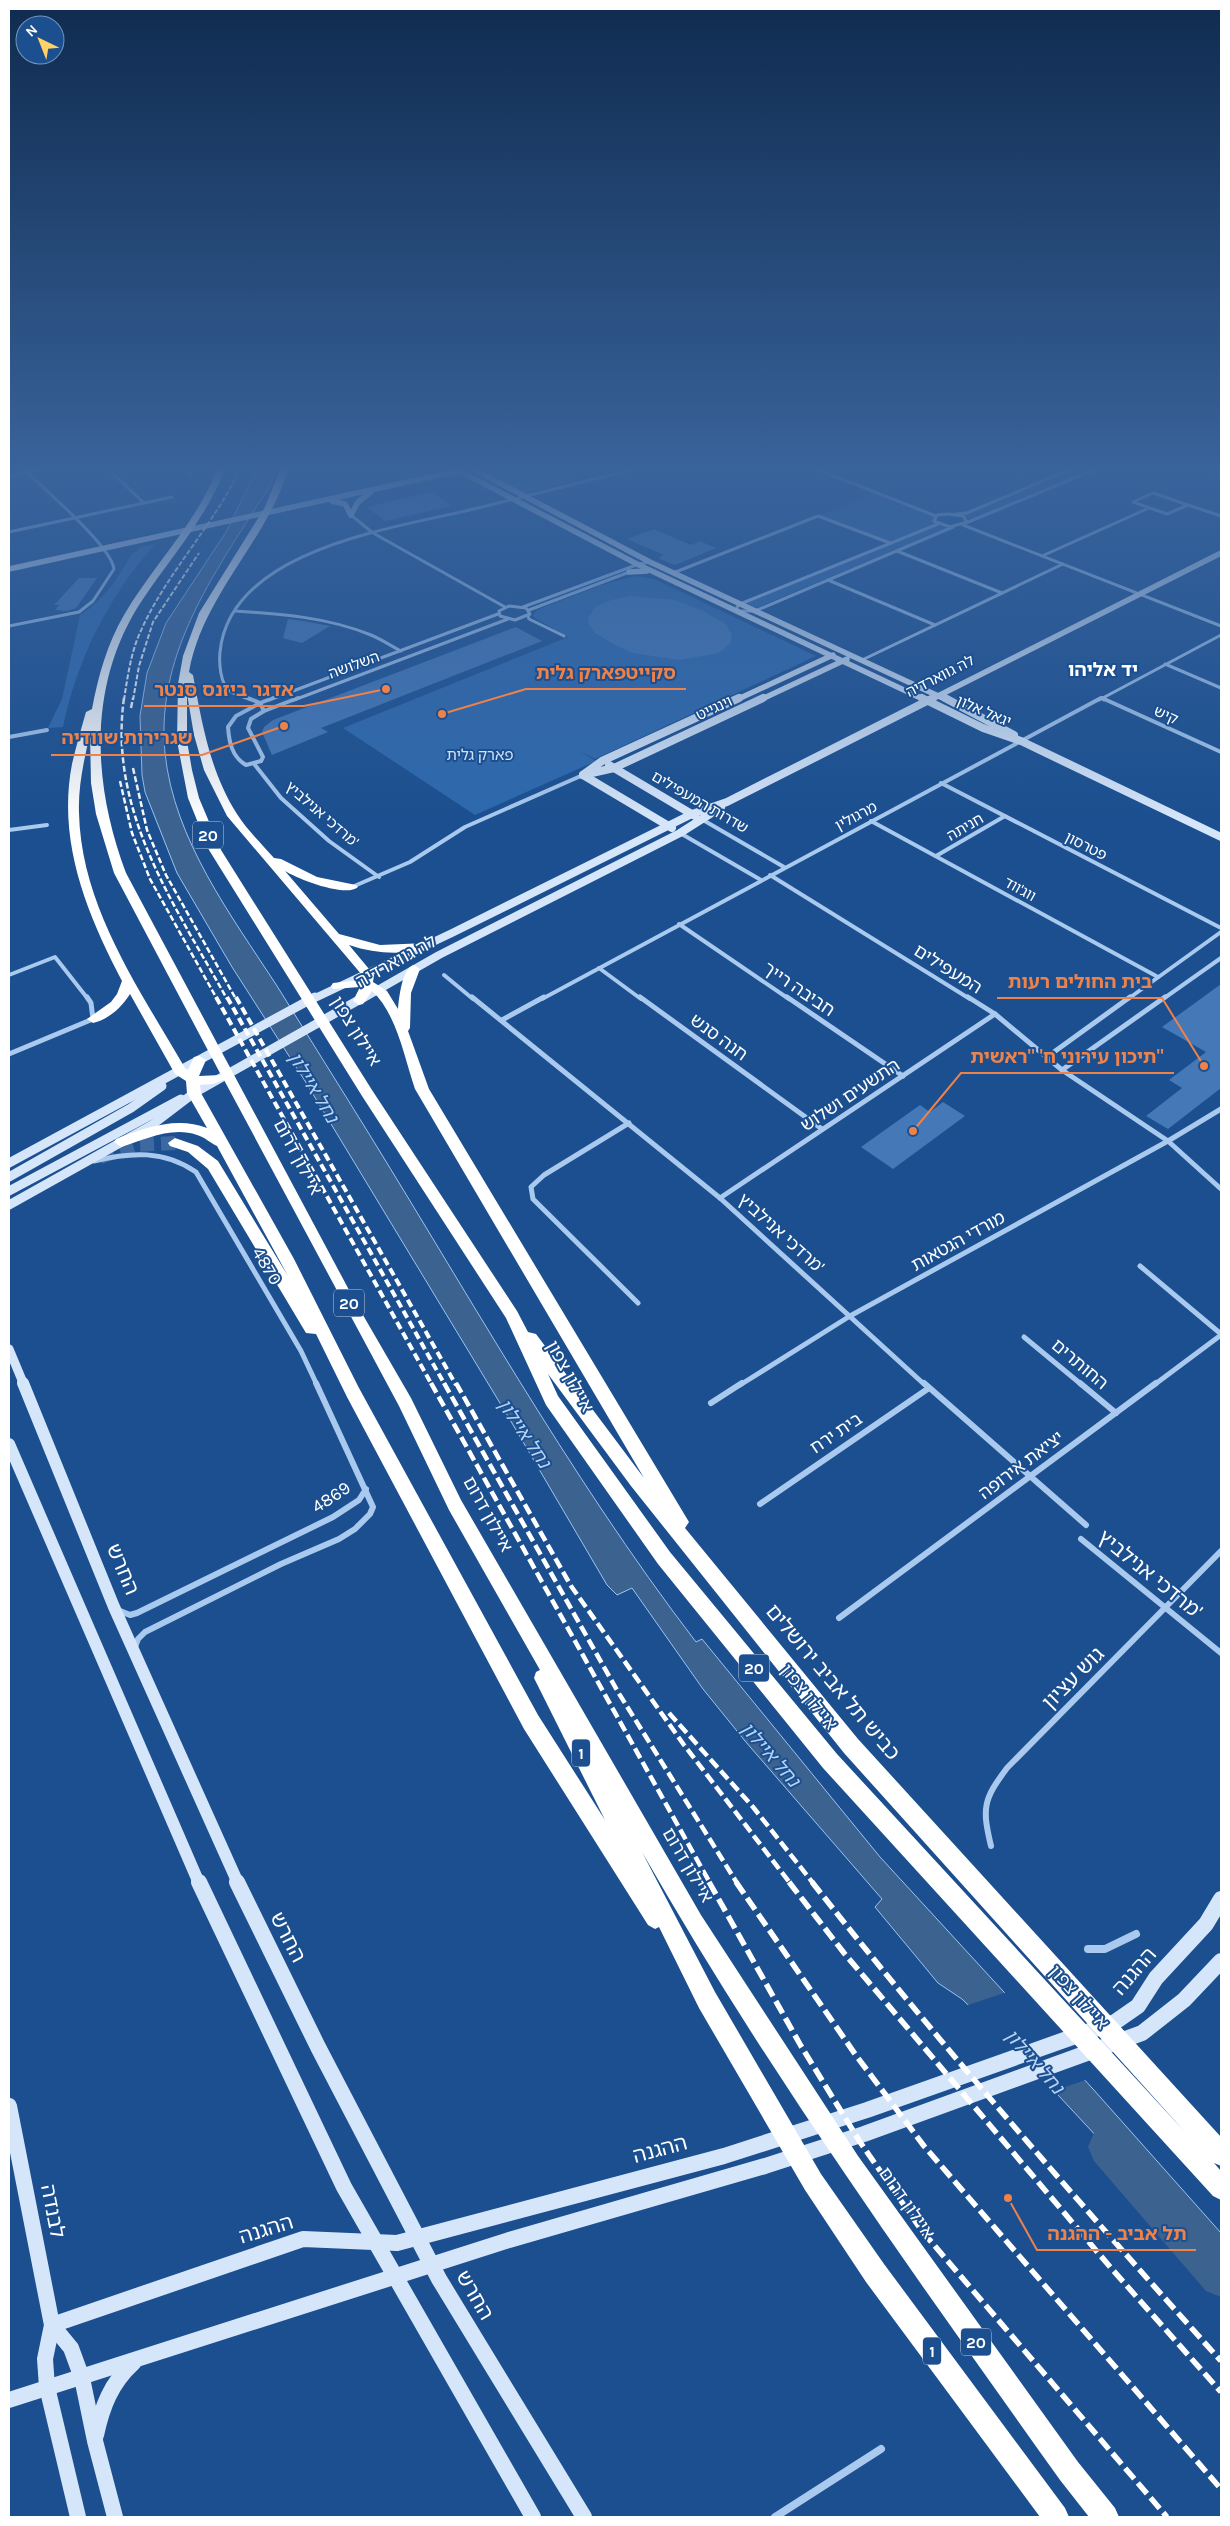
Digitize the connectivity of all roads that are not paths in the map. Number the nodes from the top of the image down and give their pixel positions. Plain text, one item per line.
1 (106, 585) edge
2 (149, 585) edge
3 (222, 585) edge
4 (258, 585) edge
5 (465, 585) edge
6 (581, 585) edge
7 (595, 585) edge
8 (681, 585) edge
9 (700, 585) edge
10 (787, 585) edge
11 (817, 585) edge
12 (840, 585) edge
13 (982, 585) edge
14 (1019, 585) edge
15 (1118, 585) edge
16 (1156, 585) edge
17 (1002, 593) junction
18 (1140, 593) junction
19 (740, 604) junction
20 (504, 607) junction
21 (523, 607) junction
22 (235, 610) junction
23 (529, 610) junction
24 (755, 611) junction
25 (739, 612) junction
26 (498, 614) junction
27 (528, 616) junction
28 (508, 619) junction
29 (515, 620) junction
30 (935, 625) junction
31 (9, 626) edge
32 (1221, 626) edge
33 (550, 630) junction
34 (1221, 635) edge
35 (564, 636) dead end
36 (401, 651) junction
37 (850, 654) junction
38 (832, 655) junction
39 (862, 660) junction
40 (845, 661) junction
41 (186, 664) junction
42 (1166, 664) junction
43 (104, 673) junction
44 (917, 686) junction
45 (950, 688) junction
46 (1221, 688) edge
47 (902, 690) junction
48 (936, 694) junction
49 (1101, 698) junction
50 (925, 700) junction
51 (952, 702) junction
52 (260, 704) junction
53 (910, 708) junction
54 (264, 711) junction
55 (47, 730) dead end
56 (9, 737) edge
57 (1021, 741) junction
58 (1221, 752) edge
59 (602, 761) junction
60 (255, 765) junction
61 (614, 768) junction
62 (583, 775) junction
63 (941, 783) junction
64 (727, 802) junction
65 (692, 814) junction
66 (1005, 816) junction
67 (703, 820) junction
68 (871, 821) junction
69 (47, 825) dead end
70 (668, 826) junction
71 (9, 830) edge
72 (680, 833) junction
73 (1221, 837) edge
74 (257, 848) junction
75 (936, 856) junction
76 (784, 868) junction
77 (770, 875) junction
78 (379, 877) junction
79 (761, 880) junction
80 (352, 887) joint
81 (679, 924) junction
82 (1221, 930) edge
83 (338, 937) junction
84 (423, 946) junction
85 (1221, 958) edge
86 (599, 968) junction
87 (414, 969) junction
88 (9, 974) edge
89 (444, 975) dead end
90 (1158, 977) junction
91 (128, 981) junction
92 (371, 982) junction
93 (333, 988) joint
94 (359, 1001) joint
95 (995, 1014) junction
96 (93, 1019) junction
97 (502, 1020) junction
98 (405, 1040) junction
99 (9, 1054) edge
100 (1047, 1057) junction
101 (199, 1060) junction
102 (1062, 1070) junction
103 (180, 1071) junction
104 (903, 1076) junction
105 (218, 1080) joint
106 (193, 1086) junction
107 (1221, 1109) edge
108 (629, 1123) junction
109 (822, 1129) junction
110 (1168, 1141) junction
111 (121, 1142) junction
112 (175, 1143) tunnel mouth
113 (224, 1148) junction
114 (9, 1163) edge
115 (77, 1167) junction
116 (9, 1177) edge
117 (1221, 1189) edge
118 (9, 1191) edge
119 (720, 1198) junction
120 (9, 1204) edge
121 (1140, 1266) dead end
122 (638, 1303) dead end
123 (512, 1315) junction
124 (850, 1316) junction
125 (1221, 1334) edge
126 (1024, 1337) dead end
127 (9, 1349) edge
128 (9, 1365) edge
129 (19, 1372) junction
130 (929, 1388) junction
131 (353, 1392) junction
132 (711, 1403) dead end
133 (1116, 1413) junction
134 (9, 1444) edge
135 (1031, 1476) junction
136 (366, 1488) junction
137 (760, 1504) dead end
138 (455, 1505) junction
139 (1086, 1525) dead end
140 (1081, 1539) dead end
141 (1221, 1551) edge
142 (711, 1574) junction
143 (114, 1606) junction
144 (1166, 1608) junction
145 (839, 1618) dead end
146 (134, 1653) junction
147 (1221, 1653) edge
148 (991, 1846) dead end
149 (1221, 1899) edge
150 (1136, 1934) dead end
151 (1088, 1949) dead end
152 (1221, 1961) edge
153 (707, 2000) junction
154 (9, 2106) edge
155 (1221, 2154) edge
156 (1221, 2188) edge
157 (52, 2325) junction
158 (137, 2360) junction
159 (82, 2378) junction
160 (48, 2387) junction
161 (9, 2400) edge
162 (95, 2441) junction
163 (881, 2449) dead end
164 (78, 2517) edge
165 (115, 2517) edge
166 (533, 2517) edge
167 (584, 2517) edge
168 (775, 2517) edge
169 (1056, 2517) edge
170 (1106, 2517) edge

1 - 31 street
2 - 43 highway, איילון דרום / 20
3 - 41 highway, איילון צפון / 20
4 - 22 street
5 - 20 street
6 - 21 street
7 - 23 street
8 - 25 street, יגאל אלון
9 - 19 street, יגאל אלון
10 - 19 street
11 - 24 street
12 - 30 street
13 - 17 street
14 - 17 street
15 - 18 street
16 - 18 street, לה גווארדיה
17 - 30 street
18 - 32 street
18 - 45 street, לה גווארדיה
19 - 24 street, יגאל אלון
19 - 25 street
20 - 21 street
20 - 26 street
21 - 23 street
22 - 36 street
22 - 52 street
23 - 27 street
24 - 25 street
24 - 37 street, יגאל אלון
25 - 38 street, יגאל אלון
26 - 28 street
26 - 36 street, השלושה
27 - 29 street
27 - 33 street
28 - 29 street
28 - 54 street, השלושה
29 - 33 street
30 - 39 street
33 - 35 street
34 - 42 street, מרגולין
36 - 52 street, השלושה
37 - 39 street, יגאל אלון
37 - 40 street, וינגייט
38 - 40 street, יגאל אלון
38 - 59 street, וינגייט
39 - 44 street, יגאל אלון
40 - 47 street, יגאל אלון
40 - 61 street, וינגייט
41 - 74 highway
41 - 123 highway, איילון צפון / 20
42 - 46 street
42 - 49 street, מרגולין
43 - 91 highway
43 - 138 highway, איילון דרום / 20
44 - 45 street
44 - 48 street, יגאל אלון
45 - 48 street, לה גווארדיה
45 - 51 street
47 - 50 street, יגאל אלון
47 - 53 street
48 - 50 street, לה גווארדיה
48 - 51 street, יגאל אלון
49 - 57 street, מרגולין
49 - 58 street, קיש
50 - 53 street, לה גווארדיה
50 - 57 street, יגאל אלון
51 - 57 street, יגאל אלון
52 - 54 street
52 - 60 street, מרדכי אנילביץ'
53 - 64 street, לה גווארדיה
54 - 60 street
55 - 56 street
57 - 63 street, מרגולין
57 - 73 street, יגאל אלון
59 - 61 street, שדרות המעפילים
59 - 62 street, וינגייט
60 - 78 street, מרדכי אנילביץ'
61 - 62 street, וינגייט
61 - 65 street, שדרות המעפילים
62 - 70 street
62 - 78 street, וינגייט
63 - 66 street, פטרסון
63 - 68 street, מרגולין
64 - 65 street, לה גווארדיה
64 - 67 street, לה גווארדיה
65 - 67 street, שדרות המעפילים
65 - 70 street, לה גווארדיה
66 - 75 street, חניתה
66 - 82 street, פטרסון
67 - 72 street, לה גווארדיה
67 - 76 street, שדרות המעפילים
68 - 75 street, ווג'ווד
68 - 76 street, מרגולין
69 - 71 street
70 - 72 street
70 - 84 street, לה גווארדיה
72 - 79 street
72 - 87 street, לה גווארדיה
74 - 80 highway
74 - 83 highway
75 - 90 street, ווג'ווד
76 - 77 street, מרגולין
77 - 79 street, מרגולין
77 - 95 street, המעפילים
78 - 80 street, וינגייט
79 - 81 street, מרגולין
81 - 86 street, מרגולין
81 - 104 street, חביבה רייך
82 - 90 street
83 - 84 highway
83 - 92 highway
84 - 92 street, לה גווארדיה
85 - 102 street
86 - 97 street, מרגולין
86 - 109 street, חנה סנש
87 - 92 street, לה גווארדיה
87 - 98 highway
88 - 96 street
89 - 97 street, מרדכי אנילביץ'
90 - 100 street
91 - 96 highway
91 - 103 highway
92 - 93 highway
92 - 94 highway
92 - 98 highway
93 - 101 street
94 - 105 street, לה גווארדיה
95 - 100 street, המעפילים
95 - 104 street, התשעים ושלוש
96 - 99 street
97 - 108 street, מרדכי אנילביץ'
98 - 142 highway
100 - 102 street, המעפילים
101 - 103 street
101 - 106 highway
102 - 110 street, המעפילים
103 - 106 highway
103 - 114 street
103 - 116 street
104 - 109 street, התשעים ושלוש
105 - 106 highway
106 - 111 street
106 - 113 highway
106 - 118 street
107 - 110 street, מורדי הגטאות
108 - 119 street, מרדכי אנילביץ'
108 - 122 street
109 - 119 street, התשעים ושלוש
110 - 117 street, המעפילים
110 - 124 street, מורדי הגטאות
111 - 113 highway
111 - 115 street
112 - 131 highway
113 - 131 highway
115 - 120 street
115 - 136 street, 4870
119 - 124 street, מרדכי אנילביץ'
121 - 125 street
123 - 142 highway, כביש תל אביב ירושלים
123 - 156 highway, איילון צפון / 20
124 - 130 street, מרדכי אנילביץ'
124 - 132 street, מורדי הגטאות
125 - 133 street, יציאת אירופה
126 - 133 street, החותרים
127 - 129 street, החרש
128 - 129 street
129 - 143 street, החרש
130 - 135 street, מרדכי אנילביץ'
130 - 137 street, בית ירח
131 - 153 highway
133 - 135 street, יציאת אירופה
134 - 166 street
135 - 139 street, מרדכי אנילביץ'
135 - 145 street, יציאת אירופה
136 - 143 street, 4869
136 - 146 street, 4869
138 - 153 highway, 1
138 - 170 highway, איילון דרום / 20
140 - 144 street, מרדכי אנילביץ'
141 - 144 street, גוש עציון
142 - 155 highway, כביש תל אביב ירושלים
143 - 146 street, החרש
144 - 147 street, מרדכי אנילביץ'
144 - 148 street, גוש עציון
146 - 167 street, החרש
149 - 157 street, ההגנה
150 - 151 street
152 - 158 street
153 - 169 highway, 1
154 - 157 street, לבנדה
157 - 159 street, לבנדה
157 - 160 street, לבנדה
158 - 159 street
158 - 162 street
159 - 160 street
159 - 162 street, לבנדה
160 - 161 street
160 - 164 street, לבנדה
162 - 165 street, לבנדה
163 - 168 street

